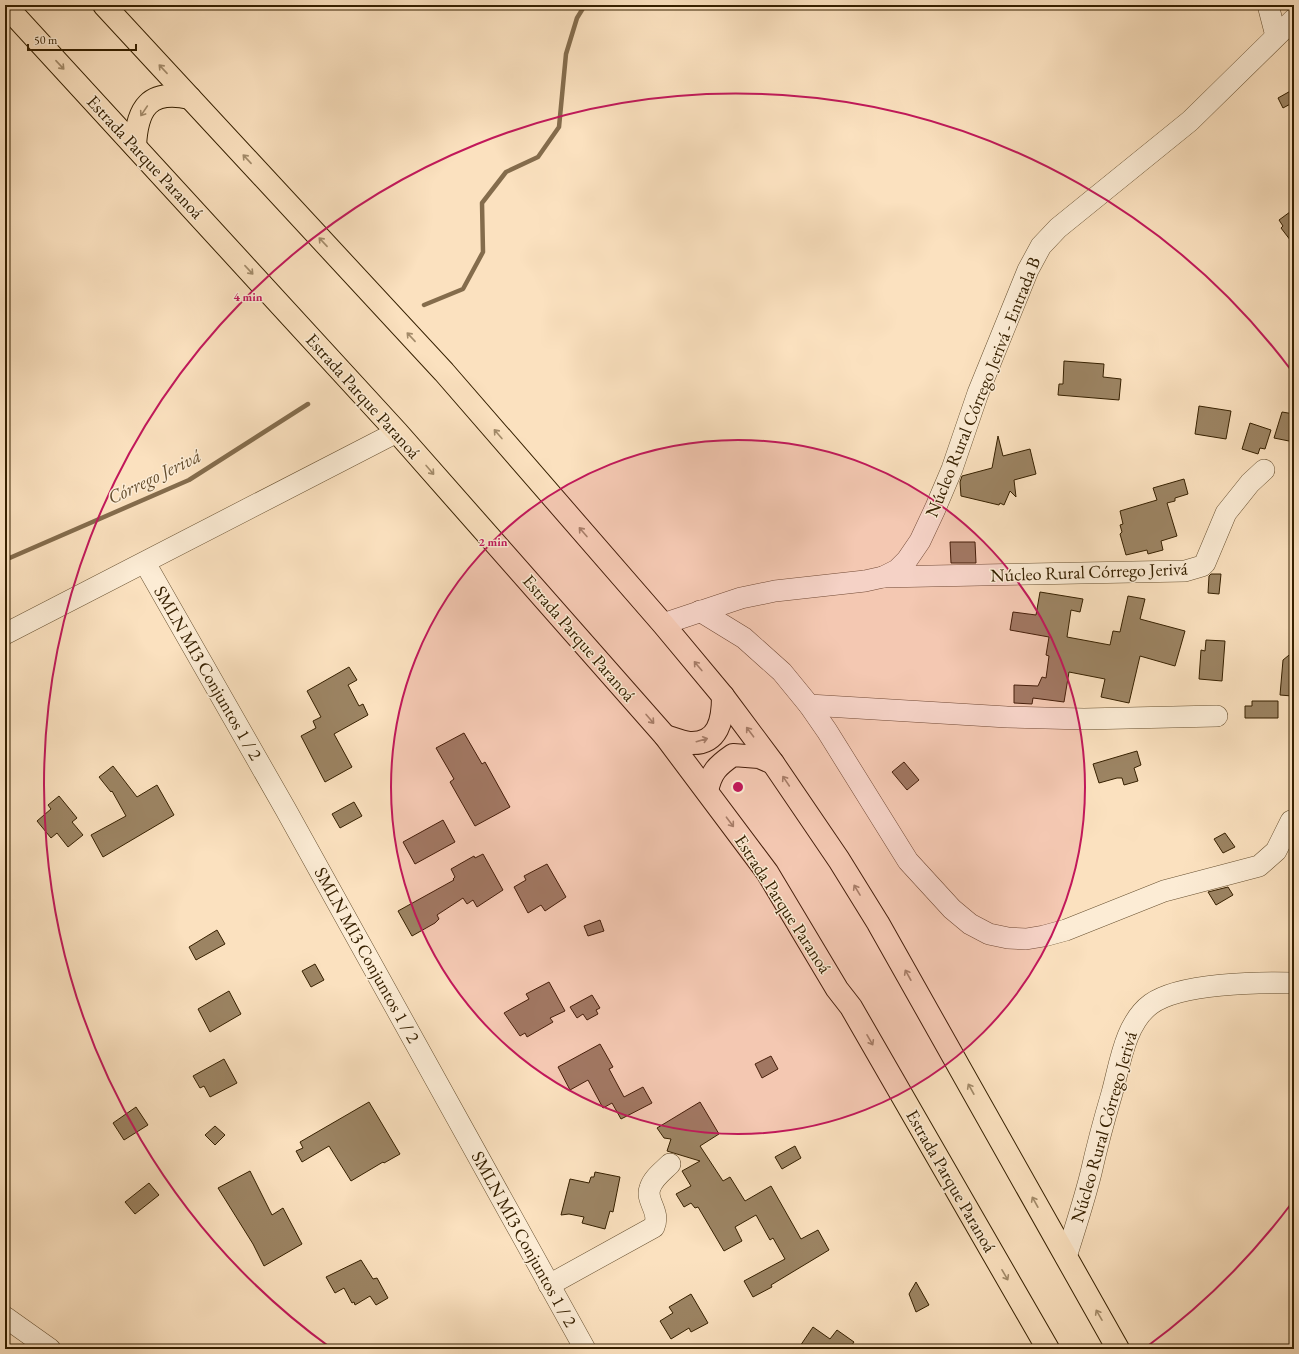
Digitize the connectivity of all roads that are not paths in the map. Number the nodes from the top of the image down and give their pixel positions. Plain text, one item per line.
1 (104, 5) edge
2 (1268, 5) edge
3 (7, 10) edge
4 (1294, 19) edge
5 (1276, 36) junction
6 (190, 98) junction
7 (135, 146) junction
8 (397, 432) junction
9 (1264, 470) dead end
10 (145, 563) junction
11 (882, 577) junction
12 (700, 611) junction
13 (663, 624) junction
14 (5, 634) edge
15 (723, 696) junction
16 (809, 705) junction
17 (1217, 716) dead end
18 (665, 736) junction
19 (774, 763) junction
20 (707, 791) junction
21 (1291, 821) dead end
22 (1294, 983) edge
23 (670, 1164) dead end
24 (1066, 1257) junction
25 (549, 1285) junction
26 (5, 1317) edge
27 (1045, 1347) edge
28 (50, 1349) edge
29 (585, 1349) edge
30 (1118, 1349) edge

6 -> 1 main road
2 - 5 street
3 -> 7 main road, Estrada Parque Paranoá
4 - 5 street, Núcleo Rural Córrego Jerivá - Entrada B
5 - 11 street, Núcleo Rural Córrego Jerivá - Entrada B
6 -> 7 main road
13 -> 6 main road
7 -> 8 main road, Estrada Parque Paranoá
8 - 10 street
8 -> 18 main road, Estrada Parque Paranoá
9 - 11 street, Núcleo Rural Córrego Jerivá
10 - 14 street
10 - 25 street, SMLN MI3 Conjuntos 1 / 2
11 - 12 street, Núcleo Rural Córrego Jerivá - Entrada B
12 - 13 street, Núcleo Rural Córrego Jerivá - Entrada B
12 - 16 street
15 -> 13 main road
18 -> 15 main road
19 -> 15 main road
16 - 17 street
16 - 21 street
18 - 20 main road, Estrada Parque Paranoá
19 - 20 main road
24 -> 19 main road
20 -> 27 main road, Estrada Parque Paranoá
22 - 24 street, Núcleo Rural Córrego Jerivá
23 - 25 street
30 -> 24 main road
25 - 29 street, SMLN MI3 Conjuntos 1 / 2
26 - 28 street

